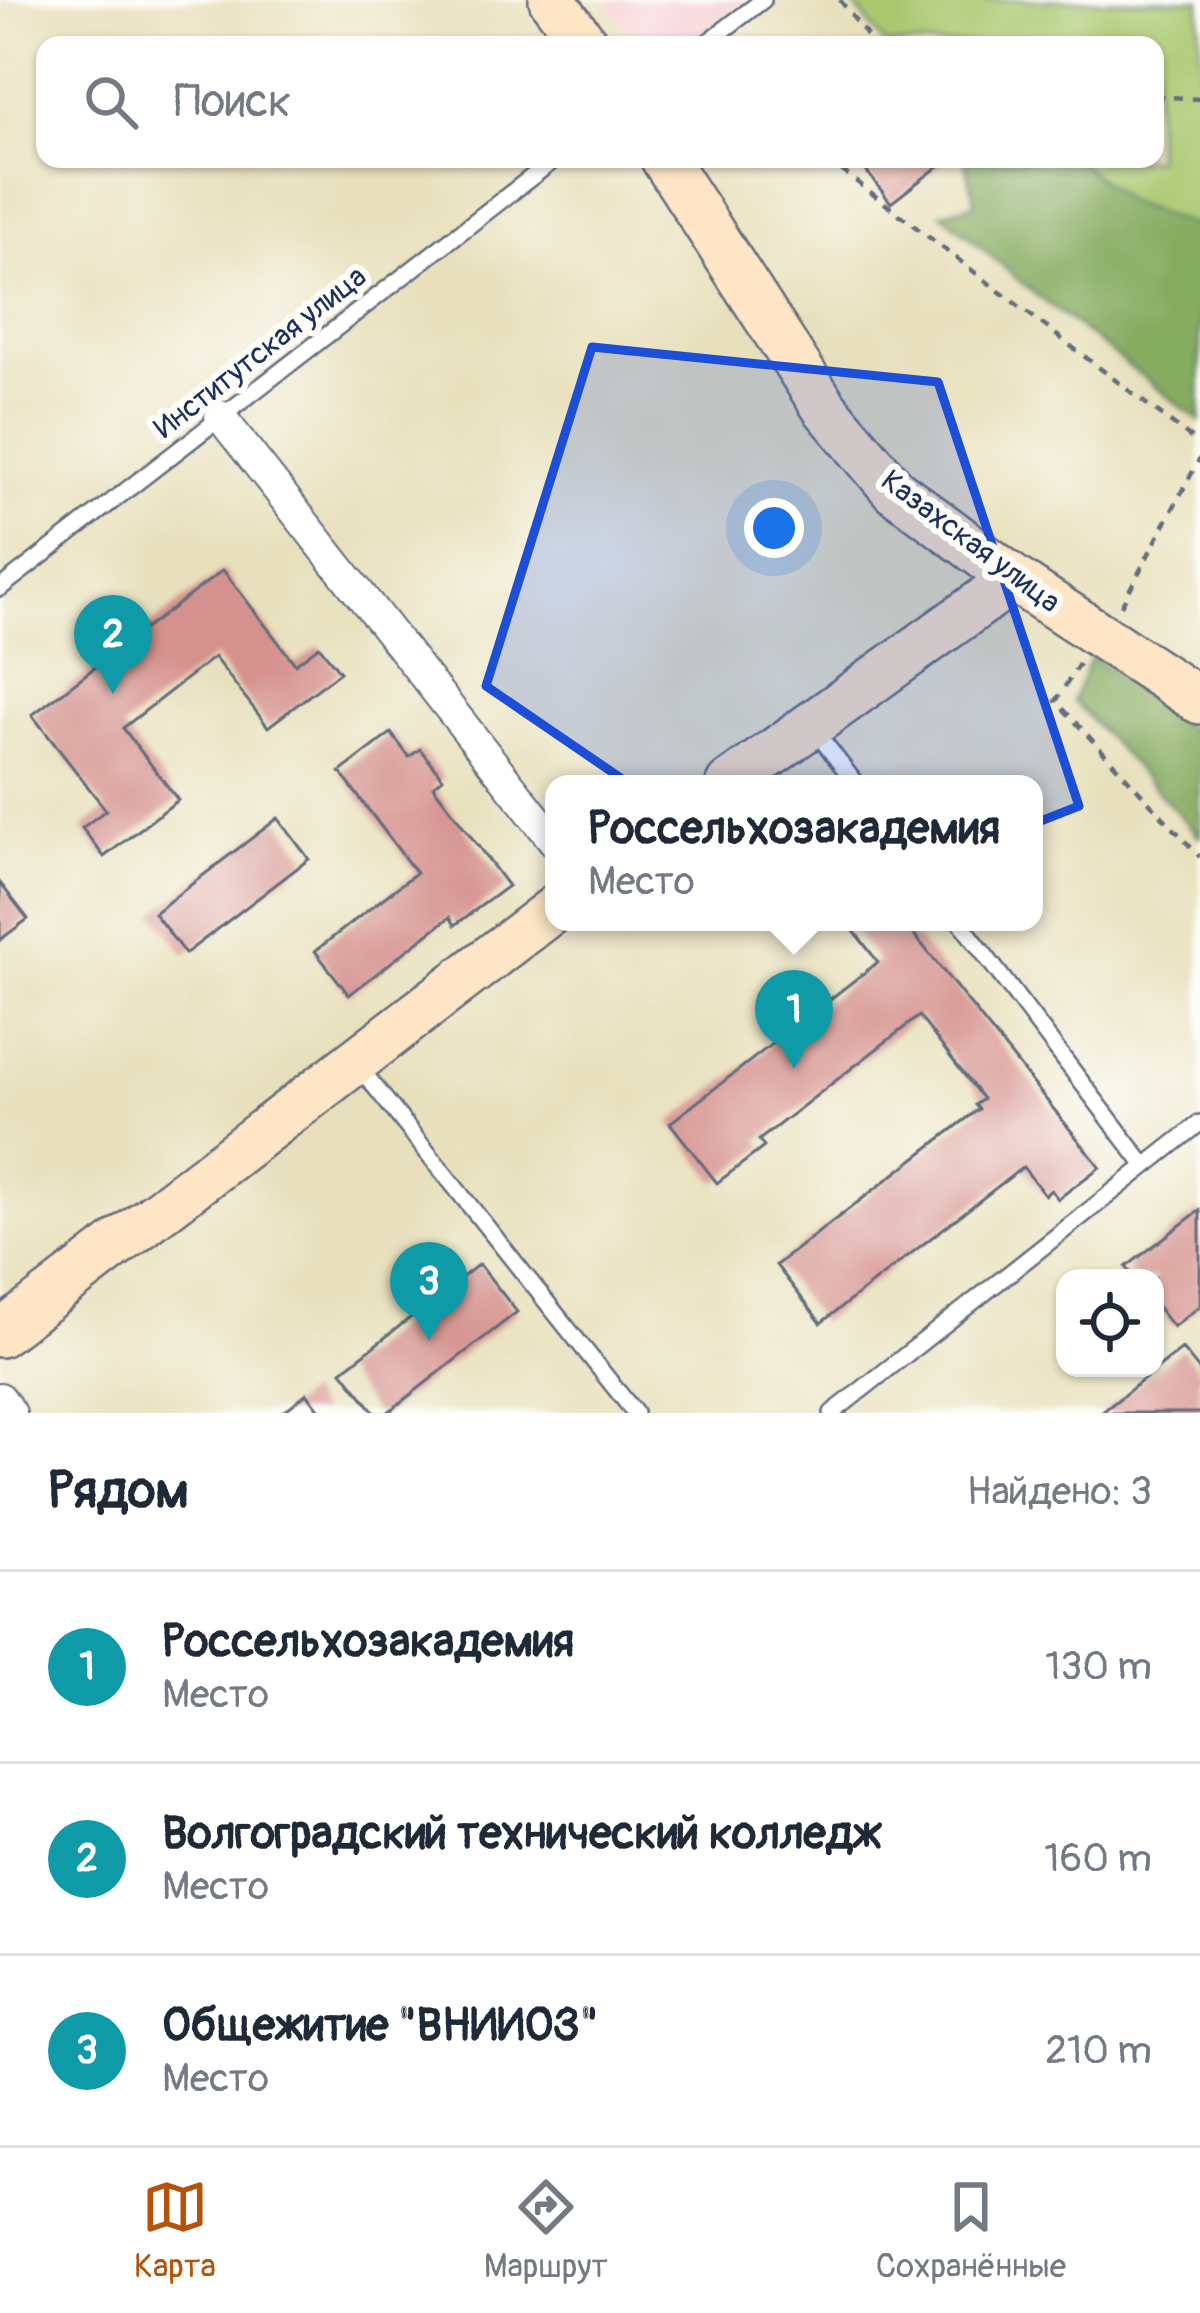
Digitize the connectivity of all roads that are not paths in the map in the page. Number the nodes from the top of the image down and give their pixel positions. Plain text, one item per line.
1 (552, 0) edge
2 (764, 0) edge
3 (579, 36) edge
4 (716, 36) edge
5 (543, 168) edge
6 (670, 168) edge
7 (220, 416) junction
8 (1014, 579) junction
9 (0, 588) edge
10 (1200, 701) edge
11 (812, 726) junction
12 (742, 775) edge
13 (849, 775) edge
14 (545, 830) edge
15 (545, 916) edge
16 (967, 931) edge
17 (355, 1062) junction
18 (1200, 1124) edge
19 (1145, 1166) junction
20 (0, 1334) edge
21 (0, 1398) edge
22 (851, 1407) edge
23 (11, 1413) edge
24 (635, 1413) edge
25 (832, 1413) edge

1 - 3 street
2 - 4 lane
5 - 7 lane, Институтская улица
6 - 8 street, Казахская улица
7 - 9 lane, Институтская улица
7 - 14 street
8 - 10 street, Казахская улица
8 - 11 street
11 - 12 street
11 - 13 lane
15 - 17 street
16 - 19 lane
17 - 20 street
17 - 24 lane
18 - 19 lane
19 - 22 lane
21 - 23 street
22 - 25 lane

